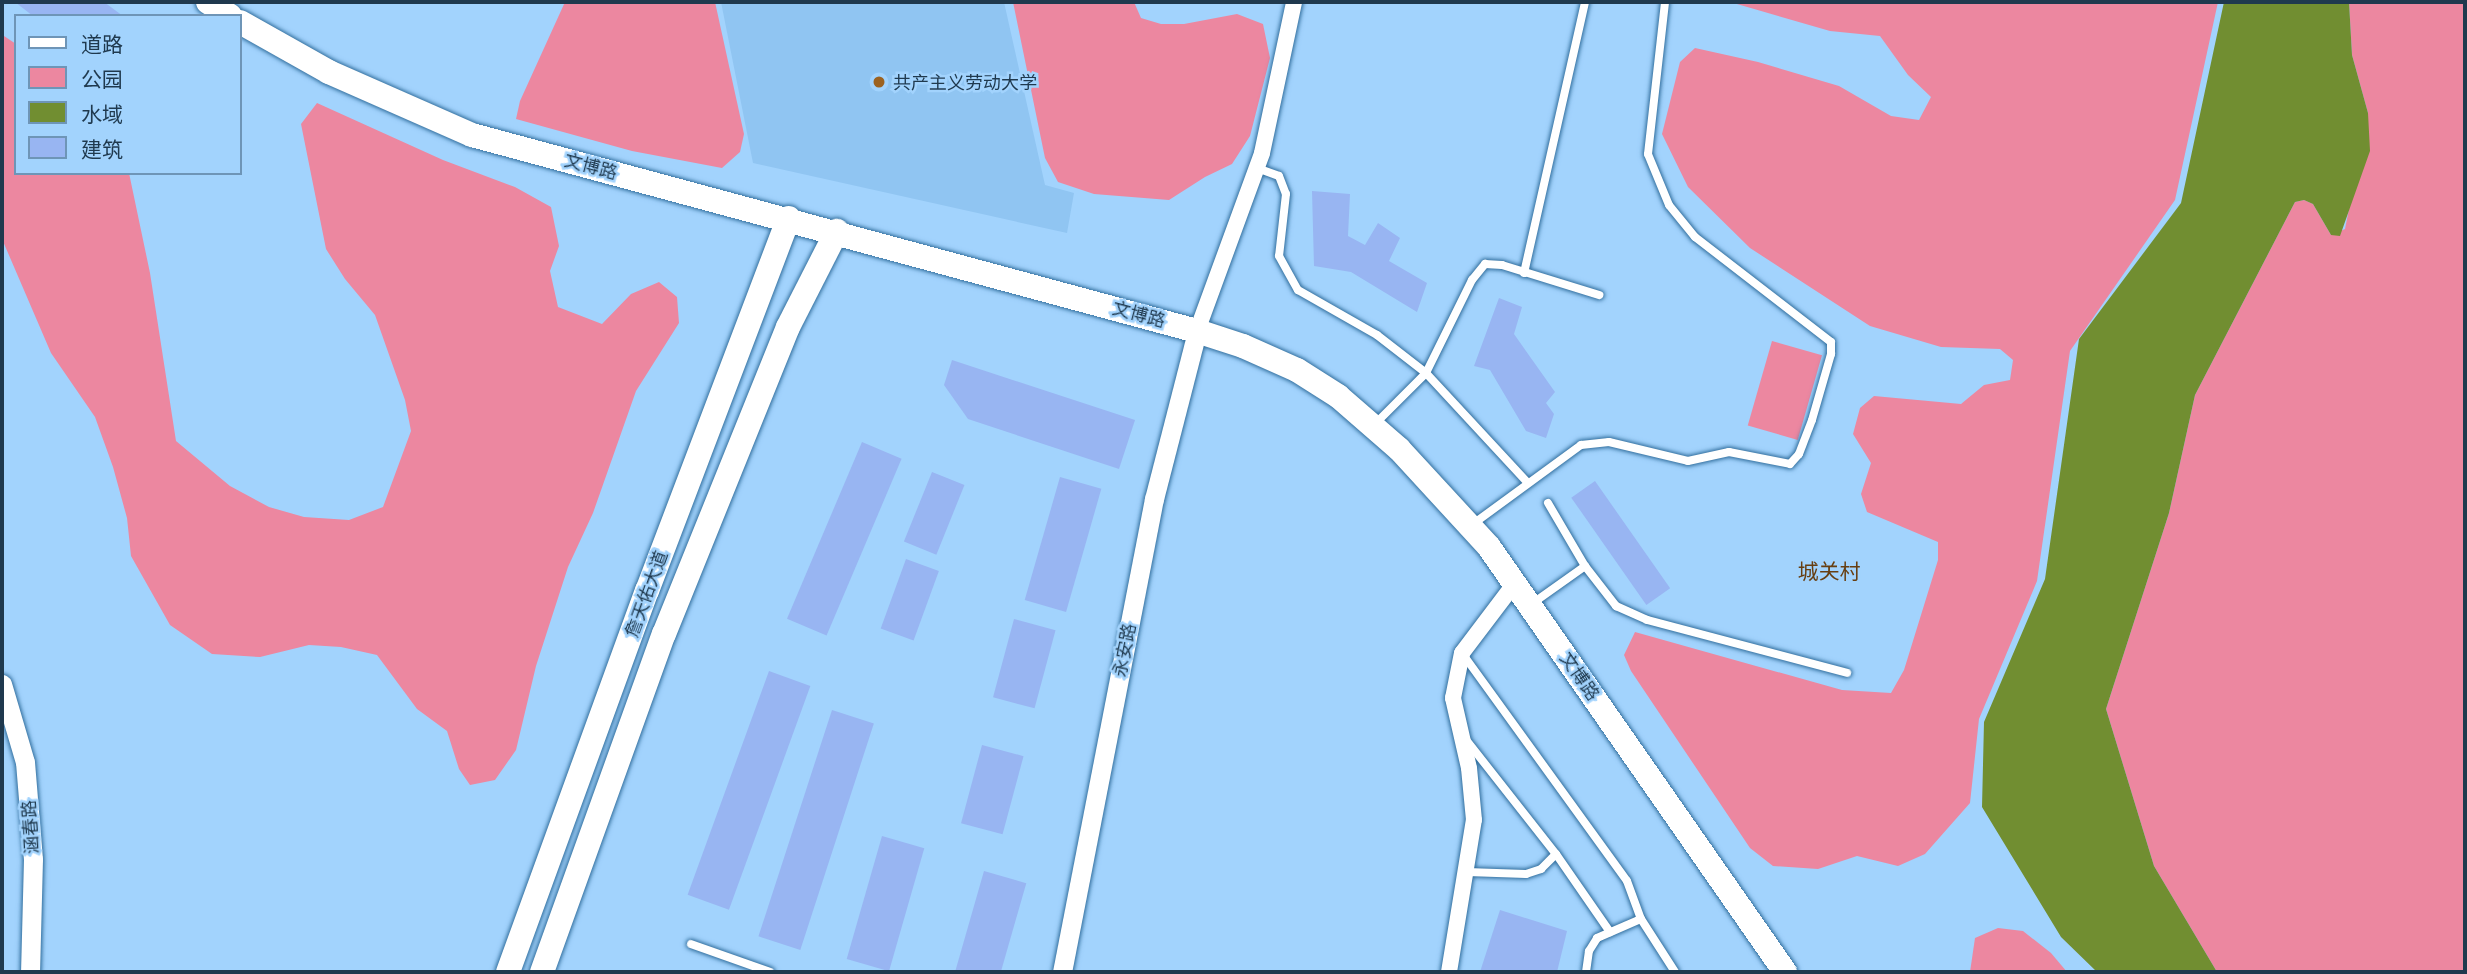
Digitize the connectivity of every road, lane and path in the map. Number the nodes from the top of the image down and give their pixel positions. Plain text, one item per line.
1 (208, 2) edge
2 (1294, 2) edge
3 (1585, 2) edge
4 (1665, 2) edge
5 (227, 14) edge
6 (242, 23) edge
7 (1257, 168) junction
8 (789, 218) junction
9 (836, 231) junction
10 (1524, 273) junction
11 (1599, 295) dead end
12 (1197, 331) junction
13 (1426, 373) junction
14 (1374, 426) junction
15 (1528, 483) junction
16 (1548, 503) dead end
17 (1471, 526) junction
18 (1585, 566) junction
19 (1515, 583) junction
20 (1531, 605) junction
21 (1462, 653) junction
22 (1847, 673) dead end
23 (2, 684) edge
24 (1458, 730) junction
25 (1556, 854) junction
26 (1467, 872) junction
27 (1640, 919) junction
28 (1610, 932) junction
29 (691, 944) dead end
30 (30, 972) edge
31 (508, 972) edge
32 (542, 972) edge
33 (771, 972) edge
34 (1062, 972) edge
35 (1449, 972) edge
36 (1586, 972) edge
37 (1675, 972) edge
38 (1785, 972) edge

1 - 5 main road
2 - 7 street
3 - 10 lane
4 - 15 lane
6 - 8 main road, 文博路
7 - 12 street
7 - 13 lane
8 - 9 main road, 文博路
8 - 31 main road, 詹天佑大道
9 - 12 main road, 文博路
9 - 32 main road, 詹天佑大道
10 - 11 lane
10 - 13 lane
12 - 14 main road, 文博路
12 - 34 street, 永安路
13 - 14 lane
13 - 15 lane
14 - 17 main road, 文博路
15 - 17 lane
16 - 18 lane
17 - 19 main road, 文博路
18 - 20 lane
18 - 22 lane
19 - 20 main road, 文博路
19 - 21 street
20 - 38 main road, 文博路
21 - 24 street
21 - 27 lane
23 - 30 street, 涵春路
24 - 25 lane
24 - 26 street
25 - 26 lane
25 - 28 lane
26 - 35 street
27 - 28 lane
27 - 37 lane
28 - 36 lane
29 - 33 lane

